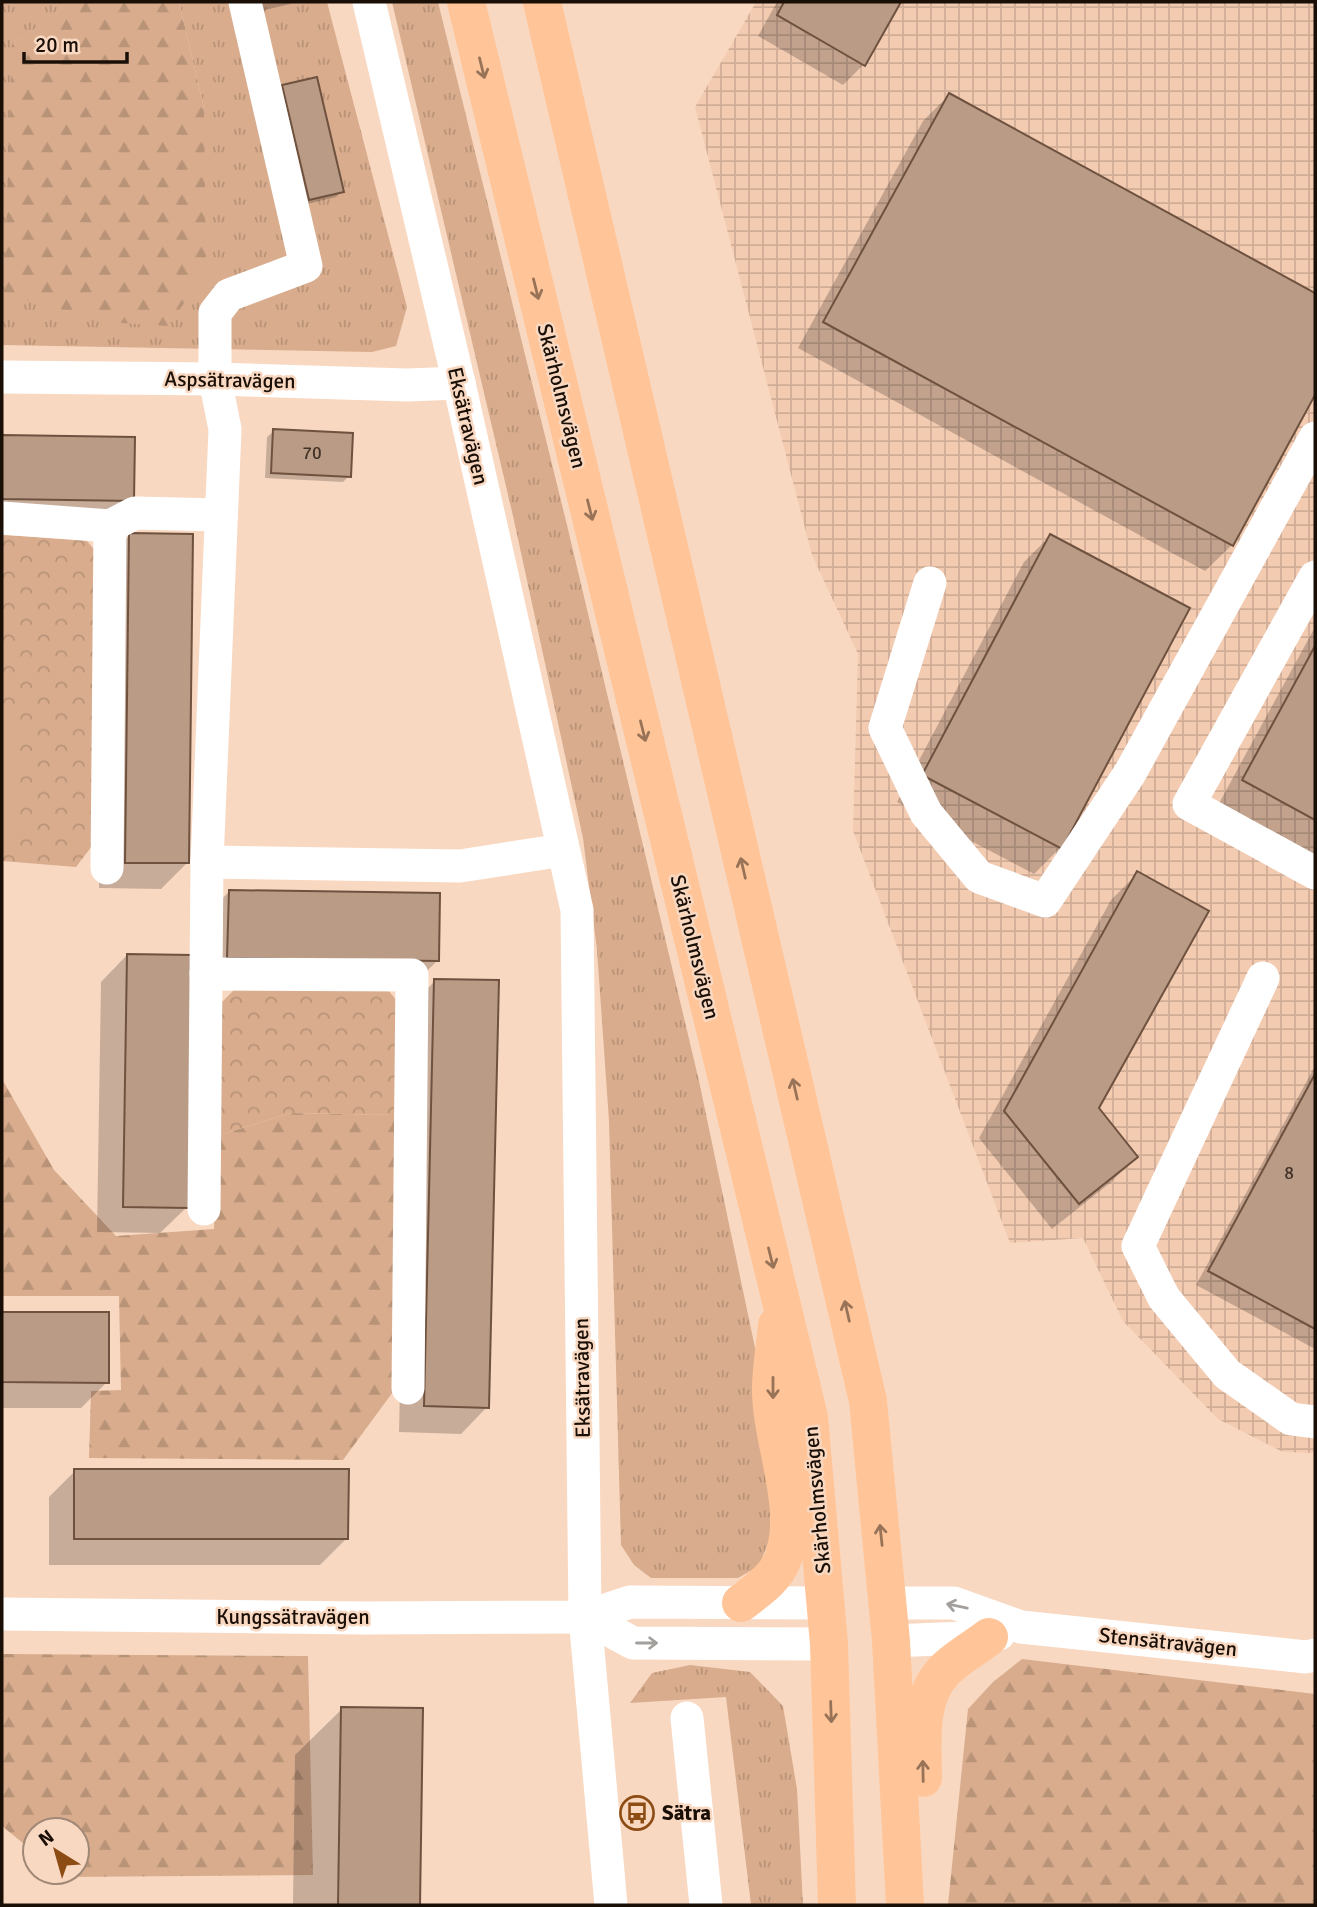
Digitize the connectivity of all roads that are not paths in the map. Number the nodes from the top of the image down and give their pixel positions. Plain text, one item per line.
1 (245, 2) edge
2 (369, 2) edge
3 (466, 2) edge
4 (542, 2) edge
5 (2, 377) edge
6 (215, 379) junction
7 (459, 383) junction
8 (1315, 438) edge
9 (221, 515) junction
10 (2, 518) edge
11 (110, 526) junction
12 (1315, 577) edge
13 (930, 583) dead end
14 (563, 850) junction
15 (208, 862) junction
16 (107, 868) dead end
17 (1315, 873) edge
18 (206, 974) junction
19 (1263, 978) dead end
20 (204, 1209) dead end
21 (780, 1296) junction
22 (408, 1388) dead end
23 (1315, 1422) edge
24 (741, 1603) junction
25 (888, 1603) junction
26 (826, 1604) junction
27 (2, 1614) edge
28 (585, 1617) junction
29 (1005, 1632) junction
30 (891, 1641) junction
31 (829, 1644) junction
32 (1315, 1656) edge
33 (687, 1718) dead end
34 (904, 1896) edge
35 (611, 1905) edge
36 (706, 1905) edge
37 (837, 1905) edge

1 - 6 street
2 - 7 street, Eksätravägen
3 -> 21 main road, Skärholmsvägen
25 -> 4 main road
5 - 6 street, Aspsätravägen
6 - 7 street, Aspsätravägen
6 - 9 street
7 - 14 street, Eksätravägen
8 - 13 street
9 - 11 street
9 - 15 street
10 - 11 street
11 - 16 street
12 - 17 street
14 - 15 street
14 - 28 street, Eksätravägen
15 - 18 street
18 - 20 street
18 - 22 street
19 - 23 street
21 -> 24 main road
21 - 26 main road, Skärholmsvägen
24 - 26 street, Kungssätravägen
24 - 28 street, Kungssätravägen
25 - 26 main road
29 -> 25 street, Stensätravägen
25 - 30 main road
26 - 31 main road, Skärholmsvägen
27 - 28 street, Kungssätravägen
28 -> 31 street, Kungssätravägen
28 - 35 street, Eksätravägen
29 - 30 street, Stensätravägen
29 - 32 street, Stensätravägen
34 -> 29 main road
30 - 31 main road
30 - 34 main road
31 -> 37 main road, Skärholmsvägen
33 - 36 street

